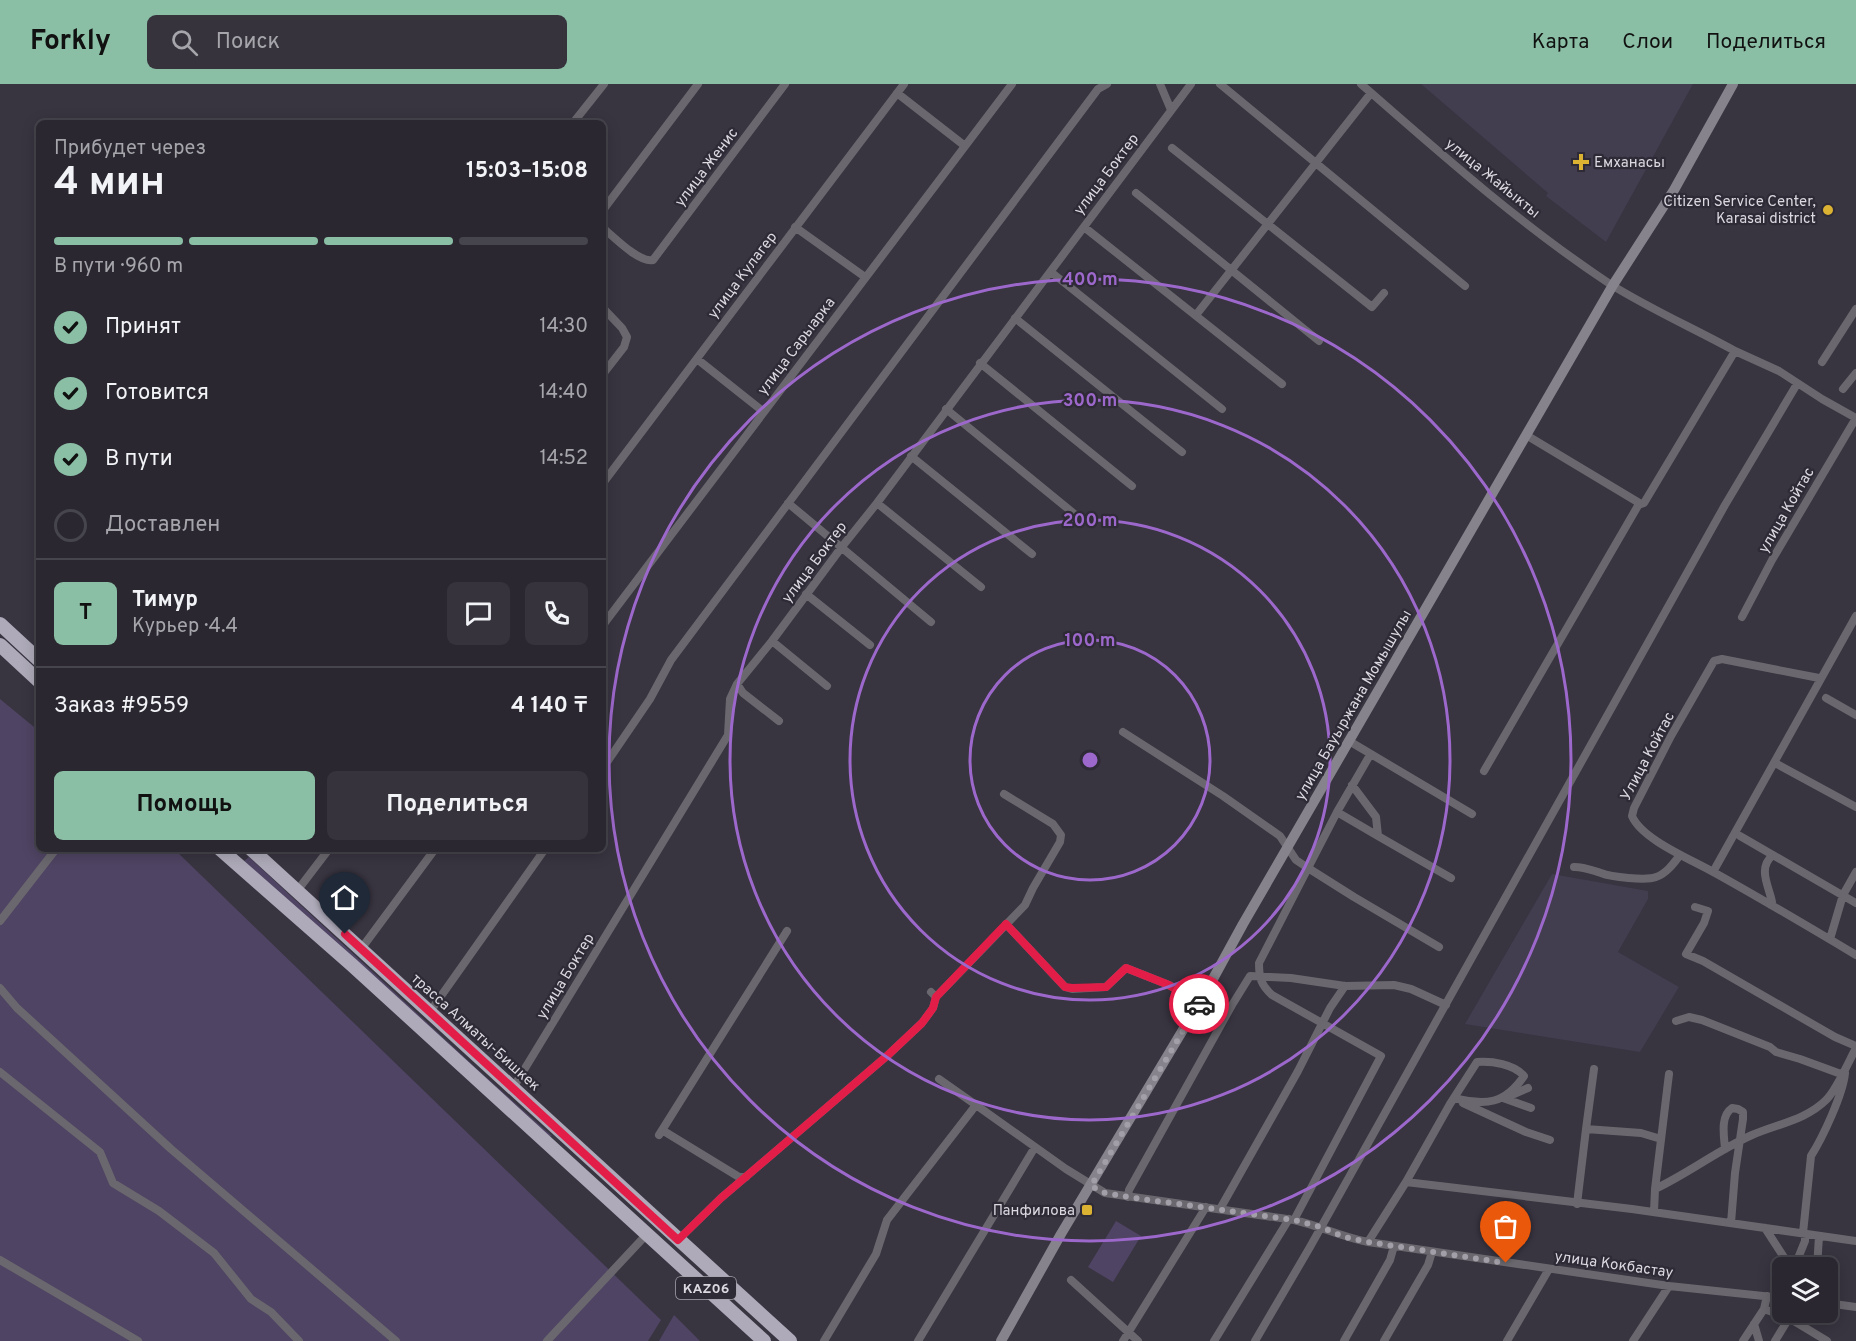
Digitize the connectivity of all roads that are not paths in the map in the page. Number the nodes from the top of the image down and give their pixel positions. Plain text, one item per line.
1 (698, 84) edge
2 (785, 84) edge
3 (904, 84) edge
4 (1012, 84) edge
5 (1107, 84) edge
6 (1160, 84) edge
7 (1191, 84) edge
8 (1220, 84) edge
9 (1361, 84) edge
10 (1733, 84) edge
11 (602, 85) edge
12 (897, 93) junction
13 (1371, 93) junction
14 (1171, 110) junction
15 (575, 120) edge
16 (965, 146) junction
17 (1172, 148) dead end
18 (1316, 164) junction
19 (1136, 193) dead end
20 (606, 206) edge
21 (1269, 224) junction
22 (795, 227) junction
23 (1084, 227) junction
24 (606, 231) edge
25 (1232, 269) junction
26 (1051, 272) junction
27 (865, 278) junction
28 (1613, 285) junction
29 (1465, 286) dead end
30 (1384, 293) dead end
31 (1856, 309) edge
32 (606, 311) edge
33 (1196, 315) junction
34 (1016, 318) junction
35 (1319, 341) dead end
36 (1735, 351) junction
37 (697, 359) junction
38 (1822, 362) dead end
39 (980, 363) junction
40 (606, 370) edge
41 (1856, 374) edge
42 (1282, 384) dead end
43 (1797, 384) junction
44 (1843, 389) dead end
45 (946, 409) junction
46 (1222, 409) dead end
47 (764, 412) junction
48 (1856, 418) edge
49 (1526, 435) junction
50 (1182, 452) dead end
51 (911, 456) junction
52 (606, 479) edge
53 (1132, 486) dead end
54 (877, 502) junction
55 (788, 503) junction
56 (1639, 504) junction
57 (1083, 521) dead end
58 (841, 548) junction
59 (1032, 554) dead end
60 (981, 587) dead end
61 (806, 594) junction
62 (1856, 616) edge
63 (1742, 617) dead end
64 (606, 621) edge
65 (931, 622) dead end
66 (0, 624) edge
67 (772, 641) junction
68 (0, 645) edge
69 (870, 645) dead end
70 (36, 657) edge
71 (36, 678) edge
72 (1820, 678) junction
73 (737, 684) junction
74 (827, 686) dead end
75 (1826, 698) dead end
76 (1856, 715) edge
77 (779, 721) dead end
78 (1124, 732) dead end
79 (1349, 741) junction
80 (1370, 755) junction
81 (1774, 763) junction
82 (606, 764) edge
83 (1484, 771) dead end
84 (1352, 785) junction
85 (1004, 794) dead end
86 (1856, 807) edge
87 (1337, 812) junction
88 (1472, 814) dead end
89 (1378, 836) junction
90 (1740, 836) dead end
91 (1288, 849) junction
92 (54, 852) edge
93 (226, 852) edge
94 (254, 852) edge
95 (327, 852) edge
96 (433, 852) edge
97 (543, 852) edge
98 (1680, 855) junction
99 (1773, 855) junction
100 (1296, 860) junction
101 (1280, 863) junction
102 (1308, 867) junction
103 (1574, 867) dead end
104 (1713, 872) junction
105 (1856, 872) edge
106 (1451, 878) dead end
107 (297, 891) junction
108 (1843, 895) junction
109 (1856, 903) edge
110 (1770, 905) junction
111 (1695, 907) dead end
112 (0, 921) edge
113 (1006, 924) junction
114 (787, 931) dead end
115 (1830, 939) junction
116 (1439, 947) dead end
117 (361, 949) junction
118 (1856, 954) edge
119 (1259, 976) junction
120 (1345, 986) junction
121 (0, 988) edge
122 (1199, 1002) junction
123 (1446, 1005) junction
124 (429, 1013) junction
125 (1676, 1021) dead end
126 (1323, 1023) junction
127 (1856, 1047) edge
128 (1594, 1069) dead end
129 (1843, 1071) junction
130 (0, 1072) edge
131 (1669, 1074) dead end
132 (939, 1079) dead end
133 (513, 1088) junction
134 (1528, 1088) dead end
135 (1454, 1098) junction
136 (1503, 1098) junction
137 (976, 1106) junction
138 (1531, 1108) dead end
139 (1586, 1129) junction
140 (567, 1138) junction
141 (1661, 1139) junction
142 (1550, 1140) dead end
143 (1740, 1141) junction
144 (1035, 1147) junction
145 (1725, 1149) junction
146 (554, 1151) junction
147 (746, 1177) junction
148 (1406, 1182) junction
149 (1091, 1186) junction
150 (1655, 1189) junction
151 (1128, 1197) junction
152 (1577, 1204) junction
153 (1206, 1207) junction
154 (1220, 1209) junction
155 (1654, 1212) junction
156 (1292, 1219) junction
157 (1731, 1223) junction
158 (1321, 1227) junction
159 (1765, 1228) junction
160 (647, 1234) junction
161 (1804, 1234) junction
162 (1819, 1236) junction
163 (678, 1240) junction
164 (1856, 1241) edge
165 (1368, 1242) junction
166 (1394, 1246) junction
167 (1432, 1252) junction
168 (1785, 1257) edge
169 (1798, 1257) edge
170 (1818, 1257) edge
171 (0, 1260) edge
172 (1549, 1269) junction
173 (1071, 1280) dead end
174 (1669, 1286) junction
175 (1767, 1296) junction
176 (1772, 1297) edge
177 (1838, 1305) edge
178 (1856, 1307) edge
179 (1764, 1309) junction
180 (1772, 1312) edge
181 (1786, 1323) edge
182 (1797, 1323) edge
183 (1754, 1324) junction
184 (1129, 1333) junction
185 (138, 1341) edge
186 (299, 1341) edge
187 (396, 1341) edge
188 (547, 1341) edge
189 (764, 1341) edge
190 (790, 1341) edge
191 (824, 1341) edge
192 (918, 1341) edge
193 (1001, 1341) edge
194 (1123, 1341) edge
195 (1138, 1341) edge
196 (1214, 1341) edge
197 (1255, 1341) edge
198 (1344, 1341) edge
199 (1384, 1341) edge
200 (1507, 1341) edge
201 (1633, 1341) edge
202 (1743, 1341) edge
203 (1759, 1341) edge
204 (1775, 1341) edge
205 (1827, 1341) edge

1 - 20 street
2 - 24 street, улица Женис
3 - 12 street, улица Кулагер
4 - 16 street, улица Сарыарка
5 - 55 street
6 - 14 street
7 - 14 street, улица Боктер
8 - 18 street
9 - 13 street, улица Жайыкты
10 - 28 street, улица Бауыржана Момышулы
11 - 15 street
12 - 16 street
12 - 22 street, улица Кулагер
13 - 18 street
13 - 28 street, улица Жайыкты
14 - 23 street, улица Боктер
16 - 27 street, улица Сарыарка
17 - 21 street
18 - 21 street
18 - 29 street
19 - 25 street
21 - 25 street
21 - 30 street
22 - 27 street
22 - 37 street, улица Кулагер
23 - 26 street, улица Боктер
23 - 33 street
25 - 33 street
25 - 35 street
26 - 34 street, улица Боктер
26 - 46 street
27 - 47 street, улица Сарыарка
28 - 36 street, улица Жайыкты
28 - 49 street, улица Бауыржана Момышулы
31 - 38 street
32 - 40 street
33 - 42 street
34 - 39 street, улица Боктер
34 - 50 street
36 - 43 street, улица Жайыкты
36 - 56 street
37 - 47 street
37 - 52 street, улица Кулагер
39 - 45 street, улица Боктер
39 - 53 street
41 - 44 street
43 - 48 street, улица Жайыкты
43 - 123 street
45 - 51 street, улица Боктер
45 - 57 street
47 - 64 street, улица Сарыарка
48 - 63 street, улица Койтас
49 - 56 street
49 - 79 street, улица Бауыржана Момышулы
51 - 54 street, улица Боктер
51 - 59 street
54 - 58 street, улица Боктер
54 - 60 street
55 - 58 street
55 - 82 street
56 - 83 street
58 - 61 street, улица Боктер
58 - 65 street
61 - 67 street, улица Боктер
61 - 69 street
62 - 72 street
66 - 70 highway
67 - 73 street, улица Боктер
67 - 74 street
68 - 71 highway
72 - 81 street
72 - 98 street, Улица Койтас
73 - 77 street
73 - 133 street, улица Боктер
75 - 76 street
78 - 91 street
79 - 80 street
79 - 91 street, улица Бауыржана Момышулы
80 - 84 street
80 - 88 street
81 - 86 street
81 - 104 street
84 - 87 street
84 - 89 street
85 - 113 street
87 - 89 street
87 - 102 street
89 - 106 street
90 - 99 street
91 - 100 street
91 - 101 street, улица Бауыржана Момышулы
92 - 112 street
93 - 146 highway, KАZ06
94 - 107 highway, трасса Алматы-Бишкек / KАZ06
95 - 107 street
96 - 117 street
97 - 124 street
98 - 103 street
98 - 104 street, Улица Койтас
99 - 108 street
99 - 110 street
100 - 101 street
100 - 102 street
101 - 122 street, улица Бауыржана Момышулы
102 - 116 street
102 - 119 street
104 - 110 street
105 - 108 street
107 - 117 highway, трасса Алматы-Бишкек / KАZ06
108 - 109 street
108 - 115 street
110 - 115 street
111 - 127 street
113 - 122 street
113 - 147 street
114 - 147 street
115 - 118 street
117 - 124 highway, трасса Алматы-Бишкек / KАZ06
119 - 120 street
119 - 126 street
119 - 151 street
120 - 123 street
120 - 126 street
121 - 187 street
122 - 149 street, улица Бауыржана Момышулы
123 - 158 street
124 - 133 highway, трасса Алматы-Бишкек / KАZ06
125 - 129 street
126 - 154 street
126 - 156 street
127 - 129 street
128 - 139 street
129 - 143 street
129 - 161 street
130 - 186 street
131 - 141 street
132 - 137 street, улица Кокбастау
133 - 140 highway, трасса Алматы-Бишкек / KАZ06
134 - 136 street
135 - 136 street
135 - 136 street
135 - 142 street
135 - 148 street
136 - 138 street
137 - 144 street, улица Кокбастау
137 - 191 street
139 - 141 street
139 - 152 street
140 - 146 highway
140 - 163 highway, трасса Алматы-Бишкек / KАZ06
141 - 150 street
143 - 145 street
143 - 145 street
143 - 157 street
144 - 149 street, улица Кокбастау
144 - 192 street
145 - 150 street
146 - 160 highway, KАZ06
147 - 163 street
148 - 152 street
148 - 165 street
149 - 151 street, улица Кокбастау
149 - 193 street, улица Бауыржана Момышулы
150 - 155 street
151 - 153 street, улица Кокбастау
152 - 155 street
153 - 154 street, улица Кокбастау
153 - 184 street
154 - 156 street, улица Кокбастау
155 - 157 street
156 - 158 street, улица Кокбастау
156 - 196 street
157 - 159 street
158 - 165 street, улица Кокбастау
158 - 197 street
159 - 161 street
159 - 168 street
160 - 188 street
160 - 189 highway, KАZ06
161 - 162 street
161 - 169 street
162 - 164 street
162 - 170 street
163 - 190 highway, KАZ06
165 - 166 street, улица Кокбастау
166 - 167 street, улица Кокбастау
166 - 198 street
167 - 172 street, улица Кокбастау
167 - 199 street
171 - 185 street
172 - 174 street, улица Кокбастау
172 - 200 street
173 - 184 street
174 - 175 street, улица Кокбастау
174 - 201 street
175 - 176 street, улица Кокбастау
175 - 179 street
177 - 178 street
179 - 180 street
179 - 183 street
181 - 204 street
182 - 205 street
183 - 202 street
183 - 203 street
184 - 194 street
184 - 195 street

